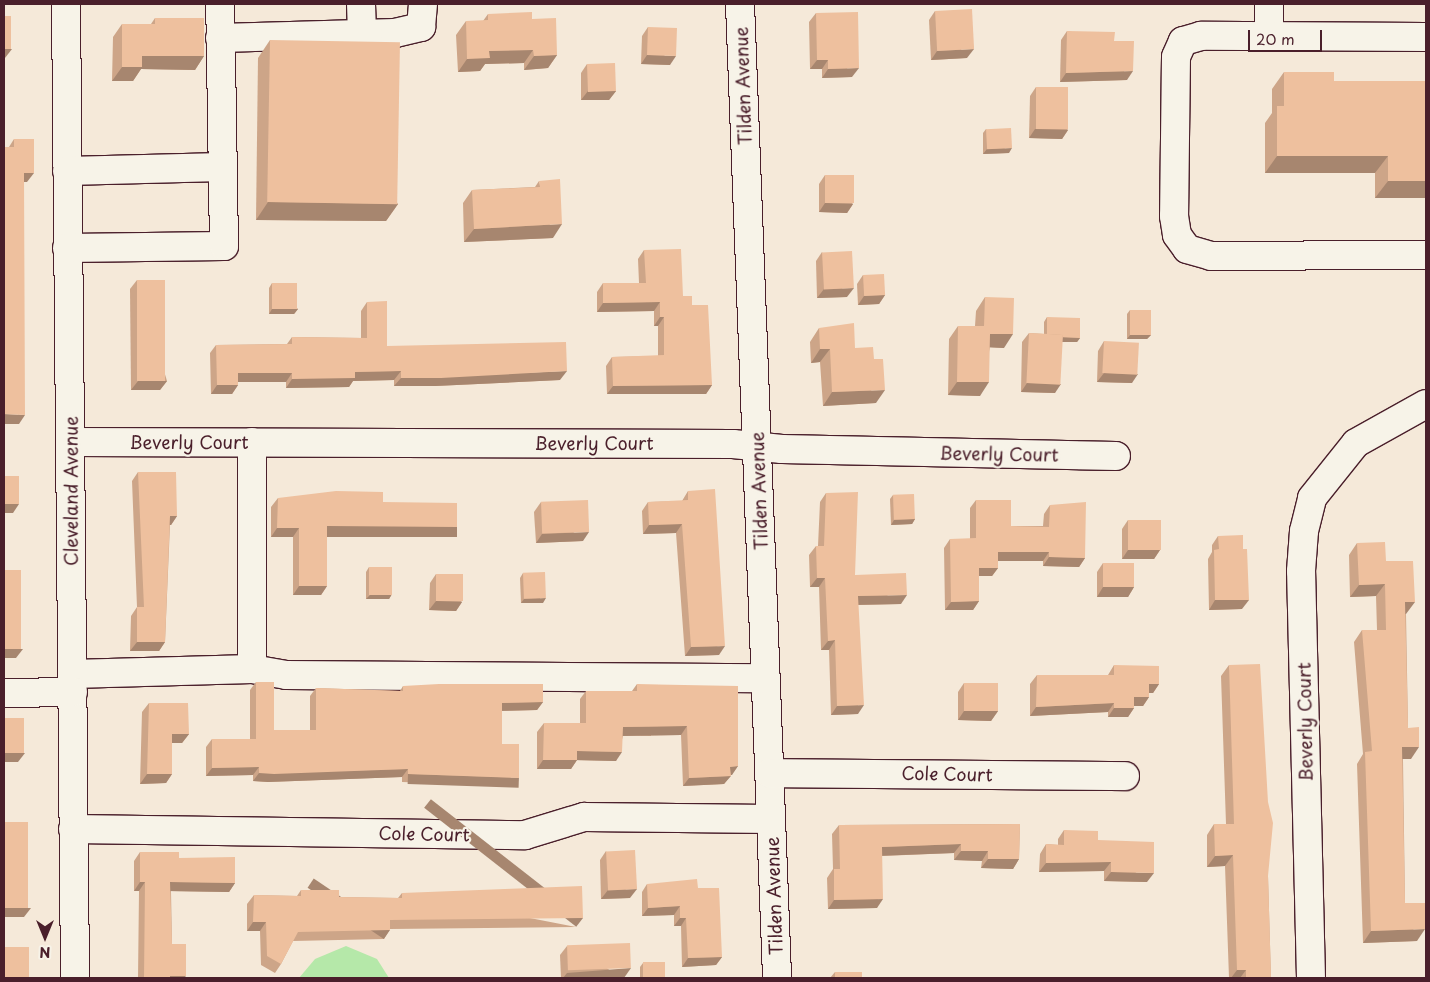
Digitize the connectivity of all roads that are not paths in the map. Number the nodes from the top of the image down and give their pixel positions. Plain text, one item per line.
1 (66, 4) edge
2 (220, 4) edge
3 (361, 4) edge
4 (423, 4) edge
5 (740, 4) edge
6 (1270, 4) edge
7 (1269, 35) junction
8 (362, 37) junction
9 (1426, 37) edge
10 (220, 38) junction
11 (222, 167) junction
12 (67, 171) junction
13 (67, 248) junction
14 (1426, 256) edge
15 (1426, 404) edge
16 (72, 442) junction
17 (252, 442) junction
18 (758, 446) junction
19 (1116, 456) dead end
20 (252, 669) junction
21 (766, 678) junction
22 (73, 683) junction
23 (4, 693) edge
24 (770, 773) junction
25 (1125, 776) dead end
26 (771, 819) junction
27 (74, 829) junction
28 (75, 978) edge
29 (777, 978) edge
30 (1311, 978) edge

1 - 12 street, Cleveland Avenue
2 - 10 street
3 - 8 street
4 - 8 street
5 - 18 street, Tilden Avenue
6 - 7 street
7 - 9 street
7 - 14 street
8 - 10 street
10 - 11 street
11 - 12 street
11 - 13 street
12 - 13 street, Cleveland Avenue
13 - 16 street, Cleveland Avenue
15 - 30 street, Beverly Court
16 - 17 street, Beverly Court
16 - 22 street, Cleveland Avenue
17 - 18 street, Beverly Court
17 - 20 street
18 - 19 street, Beverly Court
18 - 21 street, Tilden Avenue
20 - 21 street
20 - 22 street
21 - 24 street, Tilden Avenue
22 - 23 street
22 - 27 street, Cleveland Avenue
24 - 25 street, Cole Court
24 - 26 street, Tilden Avenue
26 - 27 street, Cole Court
26 - 29 street, Tilden Avenue
27 - 28 street, Cleveland Avenue

